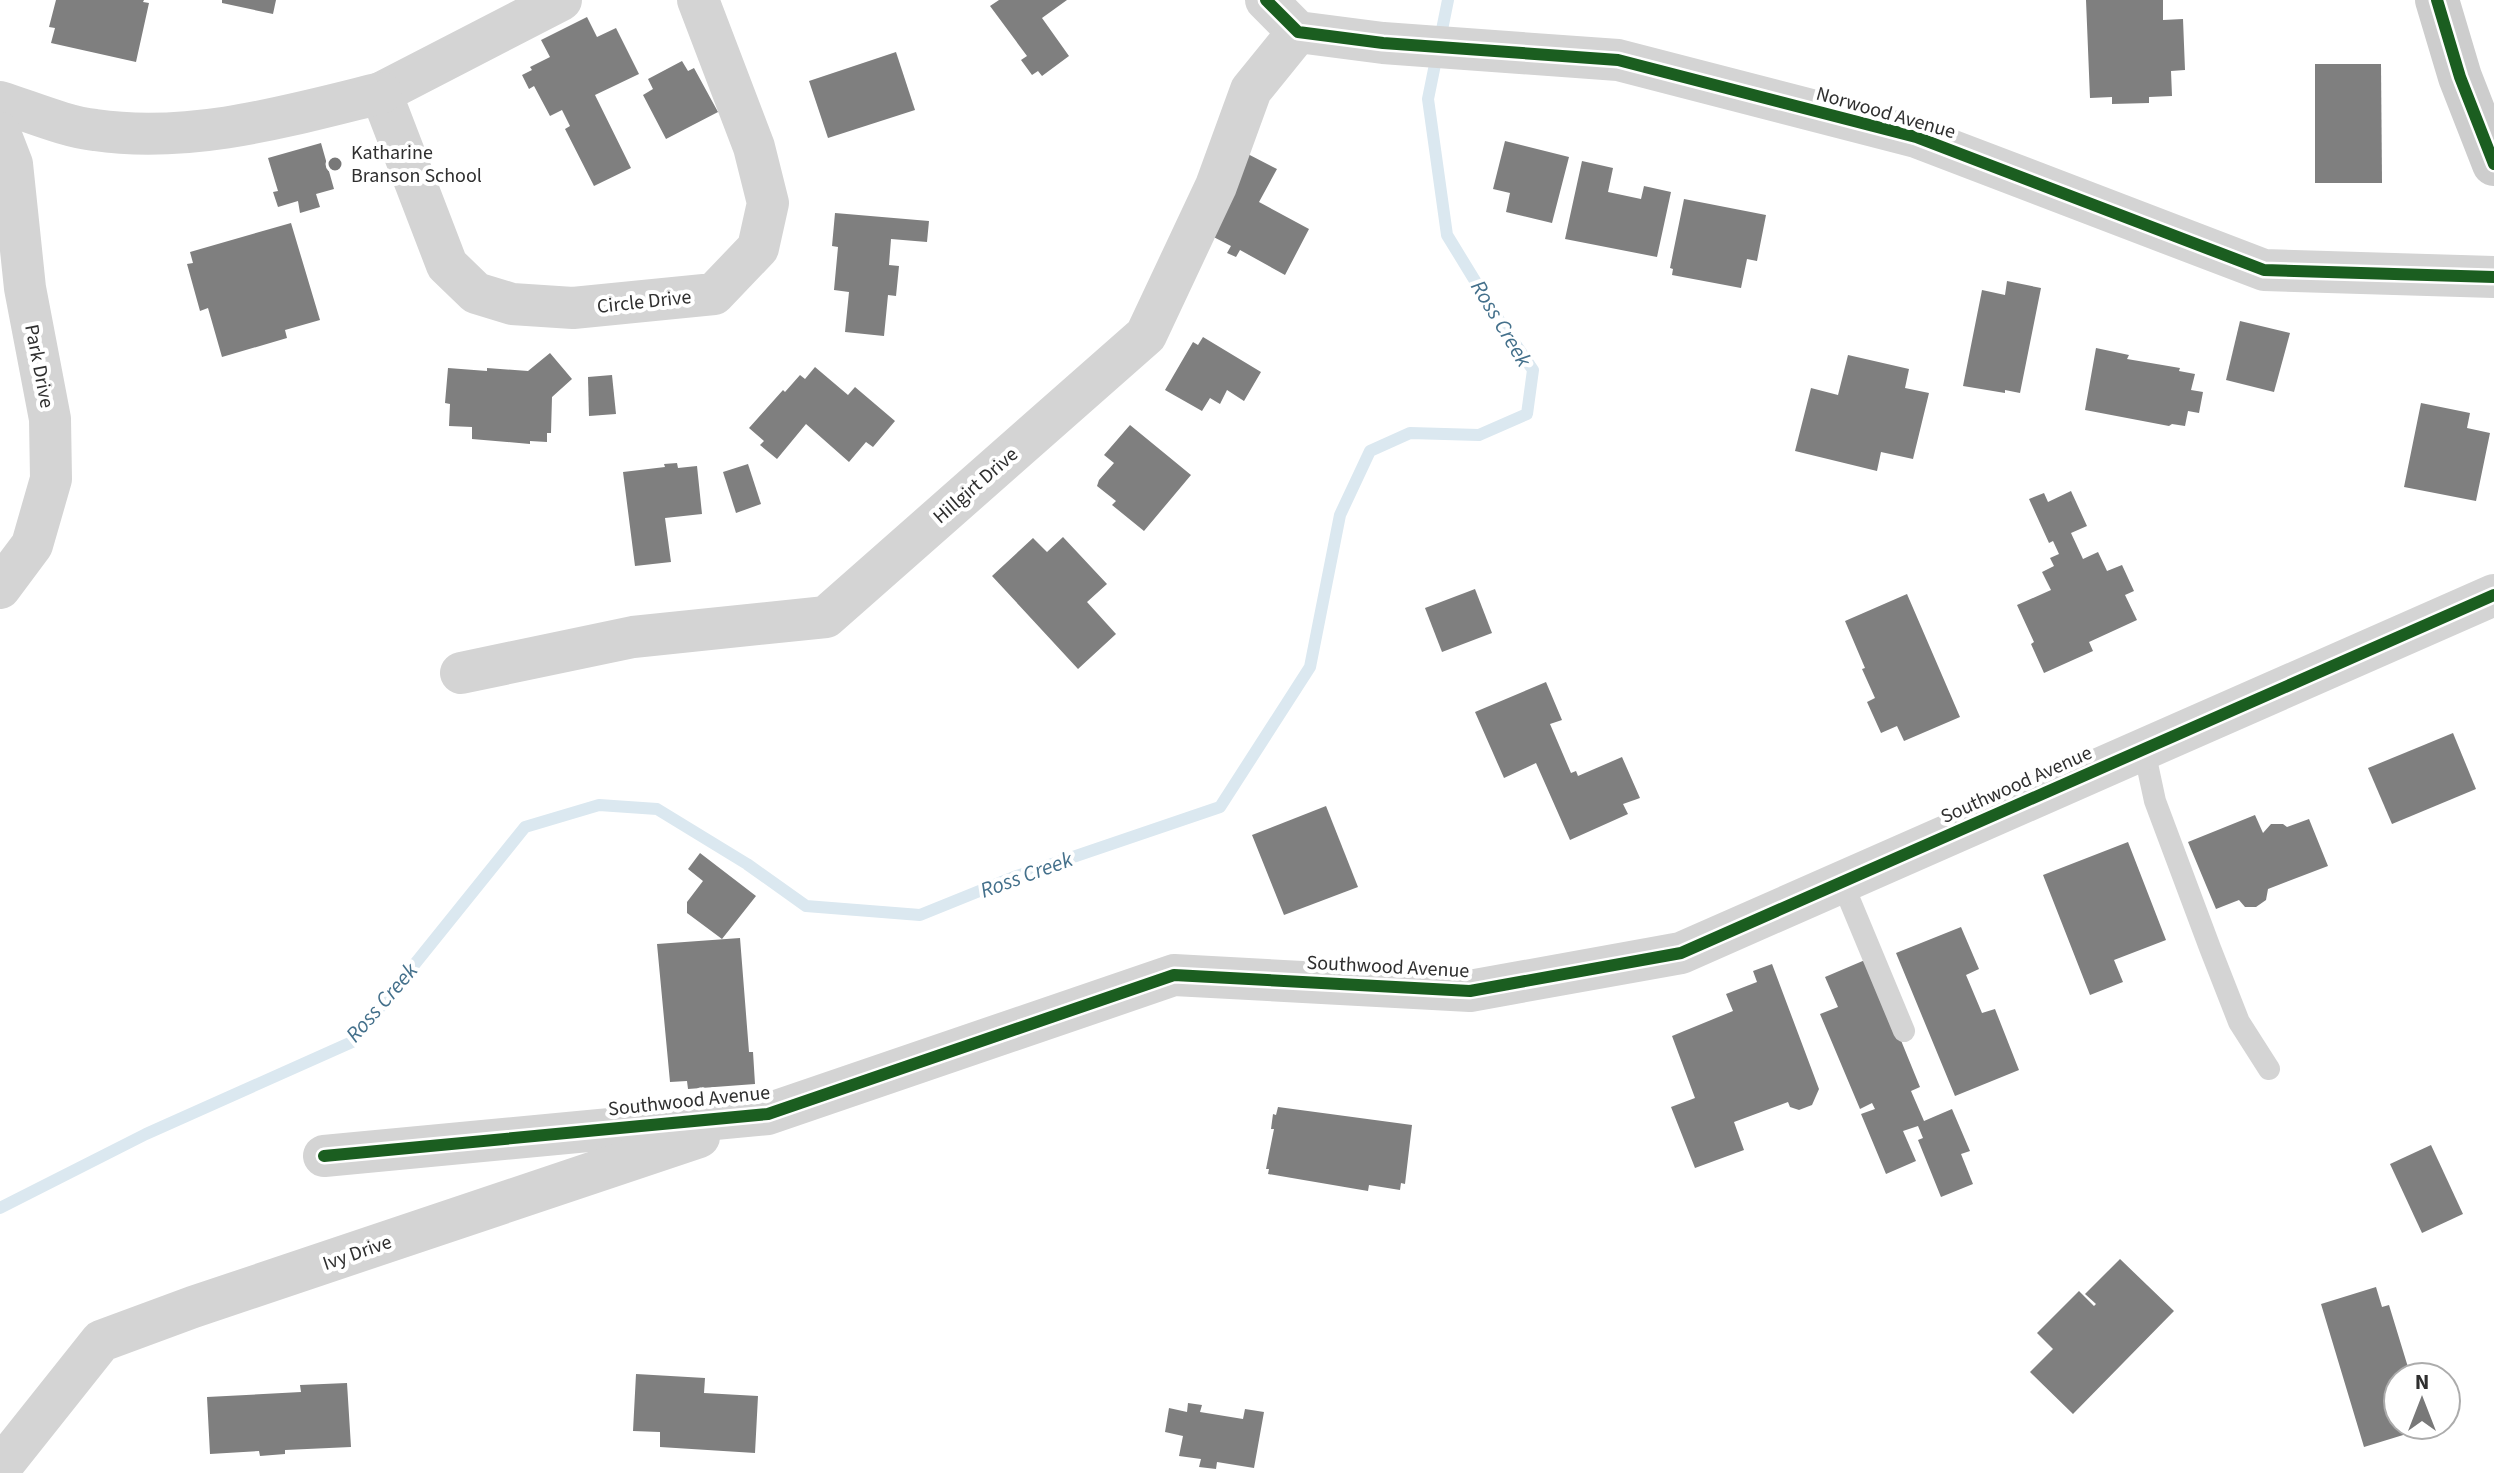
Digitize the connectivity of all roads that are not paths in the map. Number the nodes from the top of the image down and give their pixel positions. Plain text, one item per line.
1 (561, 0) edge
2 (698, 0) edge
3 (1266, 0) edge
4 (2437, 0) edge
5 (1298, 32) junction
6 (381, 93) junction
7 (0, 102) edge
8 (0, 133) edge
9 (2494, 164) edge
10 (2494, 277) edge
11 (13, 289) edge
12 (0, 588) edge
13 (2494, 595) edge
14 (461, 673) dead end
15 (2144, 750) junction
16 (1842, 882) junction
17 (1904, 1031) dead end
18 (2269, 1069) dead end
19 (768, 1114) junction
20 (324, 1156) dead end
21 (0, 1468) edge

1 - 6 street
2 - 6 street, Circle Drive
3 - 5 street
4 - 9 street
5 - 10 street, Norwood Avenue
5 - 14 street, Hillgirt Drive
6 - 7 street
8 - 11 street, Park Drive
11 - 12 street, Park Drive
13 - 15 street, Southwood Avenue
15 - 16 street, Southwood Avenue
15 - 18 lane
16 - 17 lane
16 - 19 street, Southwood Avenue
19 - 20 street, Southwood Avenue
19 - 21 street, Ivy Drive

